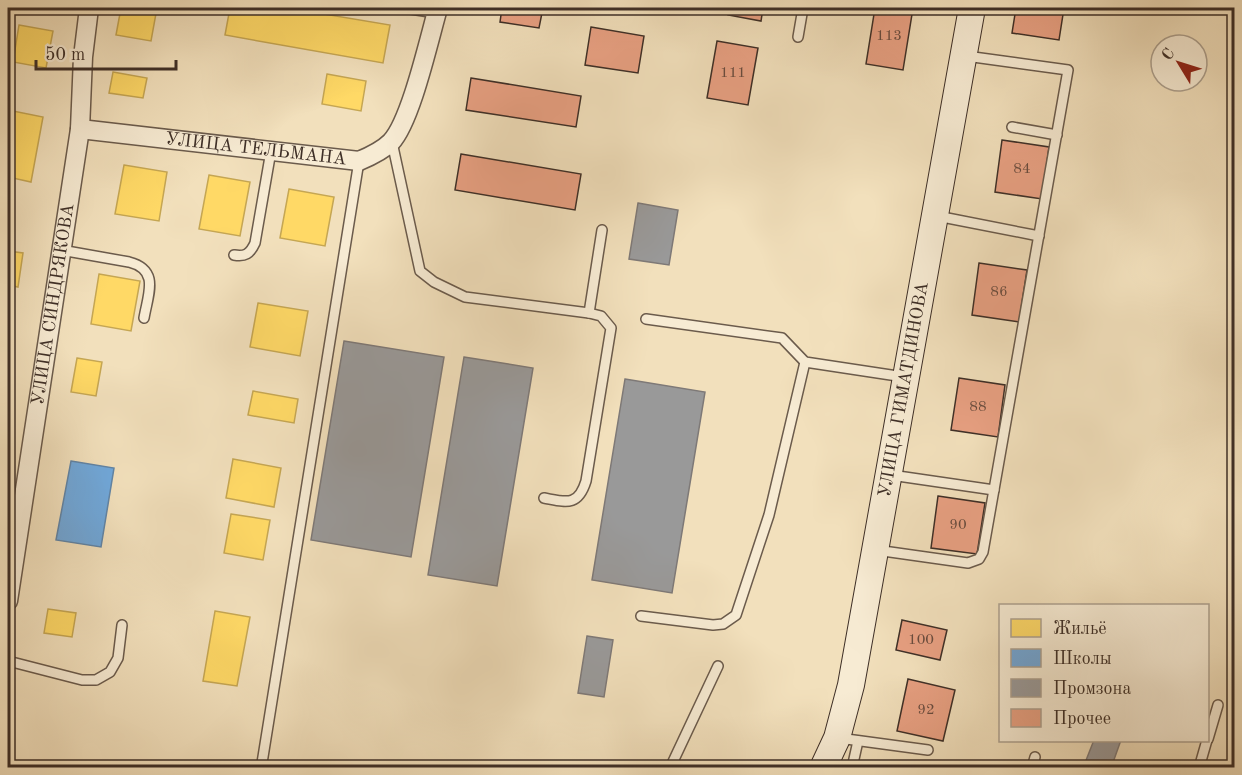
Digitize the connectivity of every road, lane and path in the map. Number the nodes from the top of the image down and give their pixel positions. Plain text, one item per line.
1 (89, 8) edge
2 (404, 8) edge
3 (803, 8) edge
4 (972, 8) edge
5 (437, 10) edge
6 (798, 37) dead end
7 (963, 55) junction
8 (1012, 128) dead end
9 (80, 129) junction
10 (1057, 135) junction
11 (392, 141) junction
12 (271, 151) junction
13 (359, 161) junction
14 (935, 215) junction
15 (602, 231) dead end
16 (1039, 236) junction
17 (61, 250) junction
18 (234, 255) dead end
19 (589, 313) junction
20 (144, 318) dead end
21 (646, 319) dead end
22 (805, 362) junction
23 (906, 378) junction
24 (888, 474) junction
25 (994, 489) junction
26 (544, 498) dead end
27 (875, 550) junction
28 (8, 601) edge
29 (641, 616) dead end
30 (122, 625) dead end
31 (8, 661) edge
32 (718, 666) dead end
33 (1218, 705) dead end
34 (1209, 734) edge
35 (848, 739) junction
36 (1206, 742) edge
37 (928, 750) dead end
38 (1035, 757) dead end
39 (262, 763) dead end
40 (670, 768) edge
41 (824, 768) edge
42 (852, 768) edge
43 (1032, 768) edge
44 (1199, 768) edge

1 - 9 street, УЛИЦА СИНДРЯКОВА
2 - 5 lane
3 - 6 lane
4 - 7 main road, УЛИЦА ГИМАТДИНОВА
5 - 11 street, УЛИЦА ТЕЛЬМАНА
7 - 10 lane
7 - 14 main road, УЛИЦА ГИМАТДИНОВА
8 - 10 lane
9 - 12 street, УЛИЦА ТЕЛЬМАНА
9 - 17 street, УЛИЦА СИНДРЯКОВА
10 - 16 lane
11 - 13 street, УЛИЦА ТЕЛЬМАНА
11 - 19 lane
12 - 13 street, УЛИЦА ТЕЛЬМАНА
12 - 18 lane
13 - 39 lane
14 - 16 lane
14 - 23 main road, УЛИЦА ГИМАТДИНОВА
15 - 19 lane
16 - 25 lane
17 - 20 lane
17 - 28 street, УЛИЦА СИНДРЯКОВА
19 - 26 lane
21 - 22 lane
22 - 23 lane
22 - 29 lane
23 - 24 main road, УЛИЦА ГИМАТДИНОВА
24 - 25 lane
24 - 27 main road, УЛИЦА ГИМАТДИНОВА
25 - 27 lane
27 - 35 main road, УЛИЦА ГИМАТДИНОВА
30 - 31 lane
32 - 40 lane
33 - 34 lane
35 - 37 lane
35 - 41 main road, УЛИЦА ГИМАТДИНОВА
35 - 42 lane
36 - 44 lane
38 - 43 lane

